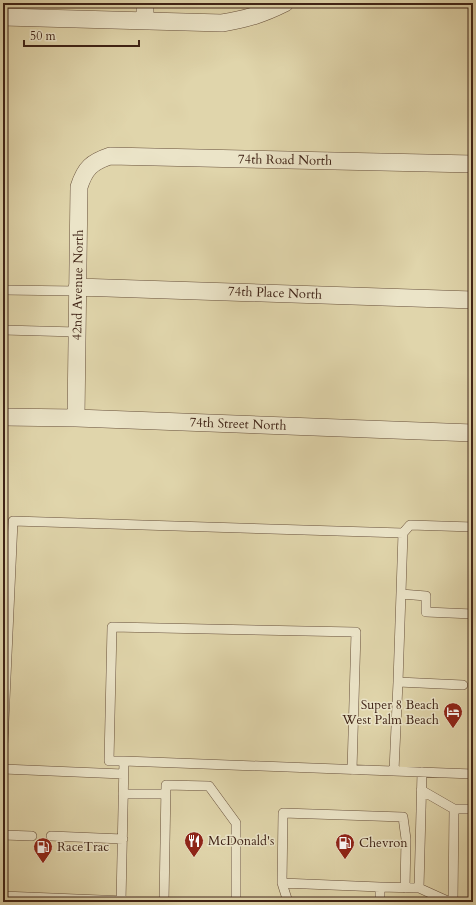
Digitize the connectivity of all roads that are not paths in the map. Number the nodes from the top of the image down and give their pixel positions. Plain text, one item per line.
1 (145, 3) edge
2 (285, 3) edge
3 (3, 17) edge
4 (145, 21) junction
5 (98, 160) joint
6 (473, 164) edge
7 (77, 289) junction
8 (3, 290) edge
9 (473, 300) edge
10 (3, 330) edge
11 (77, 332) junction
12 (3, 417) edge
13 (76, 418) junction
14 (473, 433) edge
15 (473, 528) edge
16 (403, 533) junction
17 (401, 594) junction
18 (473, 614) edge
19 (398, 682) junction
20 (463, 685) dead end
21 (3, 744) edge
22 (124, 761) junction
23 (3, 768) edge
24 (352, 770) junction
25 (394, 771) junction
26 (422, 772) junction
27 (123, 774) junction
28 (473, 774) edge
29 (421, 790) junction
30 (123, 794) junction
31 (166, 794) junction
32 (454, 809) junction
33 (473, 809) edge
34 (3, 835) edge
35 (32, 836) dead end
36 (51, 836) dead end
37 (123, 838) junction
38 (282, 883) junction
39 (380, 887) junction
40 (406, 888) junction
41 (419, 888) junction
42 (3, 896) edge
43 (121, 902) edge
44 (150, 902) edge
45 (164, 902) edge
46 (236, 902) edge
47 (288, 902) edge
48 (380, 902) edge
49 (452, 902) edge

1 - 4 street
2 - 4 street
3 - 4 street
5 - 6 street, 74th Road North
5 - 7 street, 42nd Avenue North
7 - 8 lane
7 - 9 street, 74th Place North
7 - 11 street, 42nd Avenue North
10 - 11 lane
11 - 13 street, 42nd Avenue North
12 - 13 street, 74th Street North
13 - 14 street, 74th Street North
15 - 16 lane
16 - 17 lane
16 - 21 lane
17 - 18 lane
17 - 19 lane
19 - 20 lane
19 - 25 lane
22 - 24 lane
22 - 24 lane
22 - 27 lane
23 - 27 lane
24 - 25 lane
25 - 26 lane
26 - 28 lane
26 - 29 lane
27 - 30 lane
29 - 32 lane
29 - 41 lane
30 - 31 lane
30 - 37 lane
31 - 45 lane
31 - 46 lane
32 - 33 lane
32 - 49 lane
34 - 35 lane
36 - 37 lane
37 - 43 lane
38 - 39 lane
38 - 40 lane
38 - 47 lane
39 - 40 lane
39 - 48 lane
40 - 41 lane
41 - 49 lane
42 - 43 lane
43 - 44 lane

